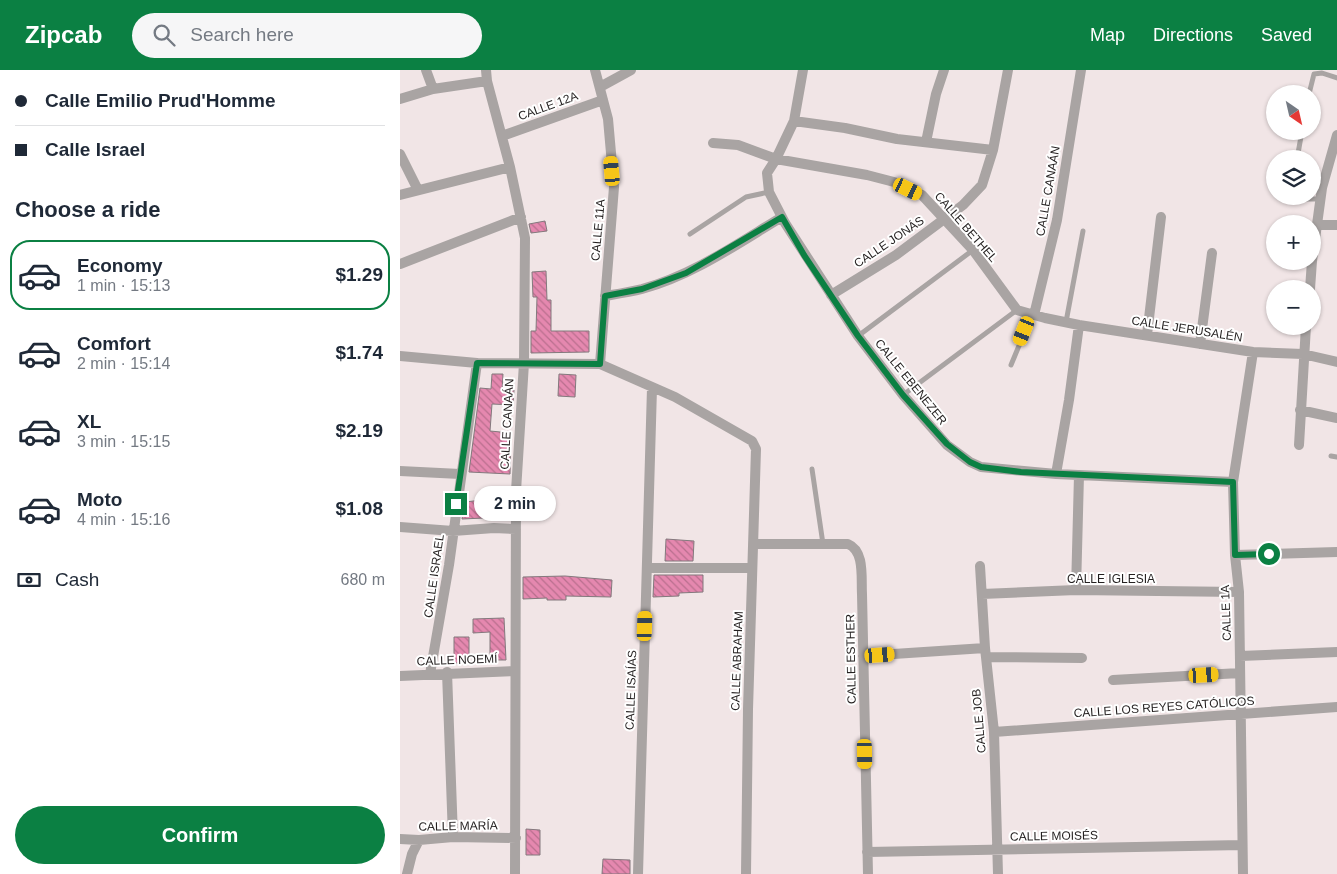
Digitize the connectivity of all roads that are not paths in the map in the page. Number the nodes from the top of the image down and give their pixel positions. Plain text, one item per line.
1 (426, 70) edge
2 (486, 70) edge
3 (595, 70) edge
4 (631, 70) edge
5 (803, 70) edge
6 (944, 70) edge
7 (1008, 70) edge
8 (1082, 70) edge
9 (1337, 78) edge
10 (487, 82) junction
11 (1311, 85) edge
12 (600, 87) junction
13 (433, 89) junction
14 (400, 99) edge
15 (603, 100) junction
16 (794, 121) junction
17 (1337, 135) edge
18 (502, 136) junction
19 (926, 142) junction
20 (713, 143) dead end
21 (993, 150) junction
22 (400, 154) edge
23 (776, 160) junction
24 (510, 167) junction
25 (418, 190) junction
26 (769, 192) junction
27 (1321, 194) edge
28 (400, 195) edge
29 (521, 217) junction
30 (782, 217) junction
31 (1161, 217) dead end
32 (945, 218) junction
33 (1321, 225) edge
34 (1337, 225) edge
35 (1083, 232) dead end
36 (690, 234) dead end
37 (973, 250) junction
38 (1212, 253) dead end
39 (400, 264) edge
40 (830, 295) junction
41 (605, 296) junction
42 (1017, 310) junction
43 (1034, 315) junction
44 (1066, 322) junction
45 (1079, 325) junction
46 (1147, 335) junction
47 (1305, 335) edge
48 (858, 336) junction
49 (1200, 344) junction
50 (1253, 352) junction
51 (1303, 354) junction
52 (400, 356) edge
53 (1337, 362) edge
54 (477, 363) junction
55 (524, 363) junction
56 (600, 364) junction
57 (1011, 365) dead end
58 (652, 388) junction
59 (903, 395) junction
60 (1300, 410) junction
61 (1337, 418) edge
62 (1299, 445) dead end
63 (812, 469) dead end
64 (400, 471) edge
65 (460, 474) junction
66 (1056, 474) junction
67 (1079, 475) junction
68 (1233, 482) junction
69 (400, 527) edge
70 (516, 530) junction
71 (453, 531) junction
72 (753, 544) junction
73 (824, 544) junction
74 (1337, 552) edge
75 (1235, 555) junction
76 (980, 566) dead end
77 (647, 568) junction
78 (752, 568) junction
79 (1076, 590) junction
80 (1240, 592) junction
81 (982, 594) junction
82 (1337, 652) edge
83 (986, 653) junction
84 (863, 656) junction
85 (1240, 656) junction
86 (1082, 658) dead end
87 (515, 671) junction
88 (447, 672) junction
89 (1240, 673) junction
90 (430, 674) junction
91 (400, 676) edge
92 (1113, 680) dead end
93 (1337, 706) edge
94 (1241, 714) junction
95 (994, 732) junction
96 (453, 837) junction
97 (400, 838) edge
98 (516, 838) junction
99 (419, 840) junction
100 (1242, 845) junction
101 (998, 849) junction
102 (867, 852) junction
103 (407, 874) edge
104 (515, 874) edge
105 (638, 874) edge
106 (746, 874) edge
107 (868, 874) edge
108 (998, 874) edge
109 (1243, 874) edge

1 - 13 street
2 - 10 street, CALLE CANAÁN
3 - 12 street, CALLE 11A
4 - 12 street
5 - 16 street
6 - 19 street
7 - 21 street, CALLE JONÁS
8 - 43 street, CALLE CANAÁN
9 - 11 lane
10 - 13 street
10 - 18 street, CALLE CANAÁN
12 - 15 street, CALLE 11A
13 - 14 street
15 - 18 street, CALLE 12A
15 - 41 street, CALLE 11A
16 - 19 street
16 - 23 street
17 - 27 street
18 - 24 street, CALLE CANAÁN
19 - 21 street
20 - 23 street, CALLE BETHEL
21 - 32 street, CALLE JONÁS
22 - 25 street
23 - 26 street
23 - 32 street, CALLE BETHEL
24 - 25 street
24 - 29 street, CALLE CANAÁN
25 - 28 street
26 - 30 street, CALLE EBENEZER
26 - 36 lane
29 - 39 street
29 - 55 street, CALLE CANAÁN
30 - 40 street, CALLE EBENEZER
30 - 41 street
31 - 46 street
32 - 37 street, CALLE BETHEL
32 - 40 street, CALLE JONÁS
33 - 34 street
35 - 44 lane
37 - 42 street, CALLE BETHEL
37 - 48 lane
38 - 49 street
40 - 48 street, CALLE EBENEZER
41 - 56 street, CALLE 11A
42 - 43 street
42 - 59 lane
43 - 44 street, CALLE JERUSALÉN
43 - 57 lane
44 - 45 street, CALLE JERUSALÉN
45 - 46 street, CALLE JERUSALÉN
45 - 66 street
46 - 49 street, CALLE JERUSALÉN
47 - 51 street
48 - 59 street, CALLE EBENEZER
49 - 50 street, CALLE JERUSALÉN
50 - 51 street, CALLE JERUSALÉN
50 - 68 street, CALLE 1A
51 - 53 street, CALLE JERUSALÉN
51 - 60 street
52 - 54 street
54 - 55 street
54 - 65 street, CALLE ISRAEL
55 - 56 street
55 - 70 street, CALLE CANAÁN
56 - 58 street
58 - 72 street, CALLE ABRAHAM
58 - 77 street, CALLE ISAÍAS
59 - 66 street, CALLE EBENEZER
60 - 61 street
60 - 62 street
63 - 73 lane
64 - 65 street
65 - 71 street, CALLE ISRAEL
66 - 67 street, CALLE EBENEZER
67 - 68 street, CALLE EBENEZER
67 - 79 street
68 - 75 street, CALLE 1A
69 - 71 street
70 - 71 street
70 - 87 street, CALLE CANAÁN
71 - 90 street, CALLE ISRAEL
72 - 73 street, CALLE ESTHER
72 - 78 street, CALLE ABRAHAM
73 - 84 street, CALLE ESTHER
74 - 75 street
75 - 80 street, CALLE 1A
76 - 81 street, CALLE JOB
77 - 78 street
77 - 105 street, CALLE ISAÍAS
78 - 106 street, CALLE ABRAHAM
79 - 80 street, CALLE IGLESIA
79 - 81 street, CALLE IGLESIA
80 - 85 street, CALLE 1A
81 - 83 street, CALLE JOB
82 - 85 street
83 - 84 street
83 - 86 street
83 - 95 street, CALLE JOB
84 - 102 street, CALLE ESTHER
85 - 89 street, CALLE 1A
87 - 88 street, CALLE NOEMÍ
87 - 98 street, CALLE CANAÁN
88 - 90 street, CALLE NOEMÍ
88 - 96 street
89 - 92 street
89 - 94 street, CALLE 1A
90 - 91 street, CALLE NOEMÍ
93 - 94 street, CALLE LOS REYES CATÓLICOS
94 - 95 street, CALLE LOS REYES CATÓLICOS
94 - 100 street, CALLE 1A
95 - 101 street, CALLE JOB
96 - 98 street, CALLE MARÍA
96 - 99 street, CALLE MARÍA
97 - 99 street, CALLE MARÍA
98 - 104 street, CALLE CANAÁN
99 - 103 street
100 - 101 street, CALLE MOISÉS
100 - 109 street, CALLE 1A
101 - 102 street, CALLE MOISÉS
101 - 108 street, CALLE JOB
102 - 107 street, CALLE ESTHER

